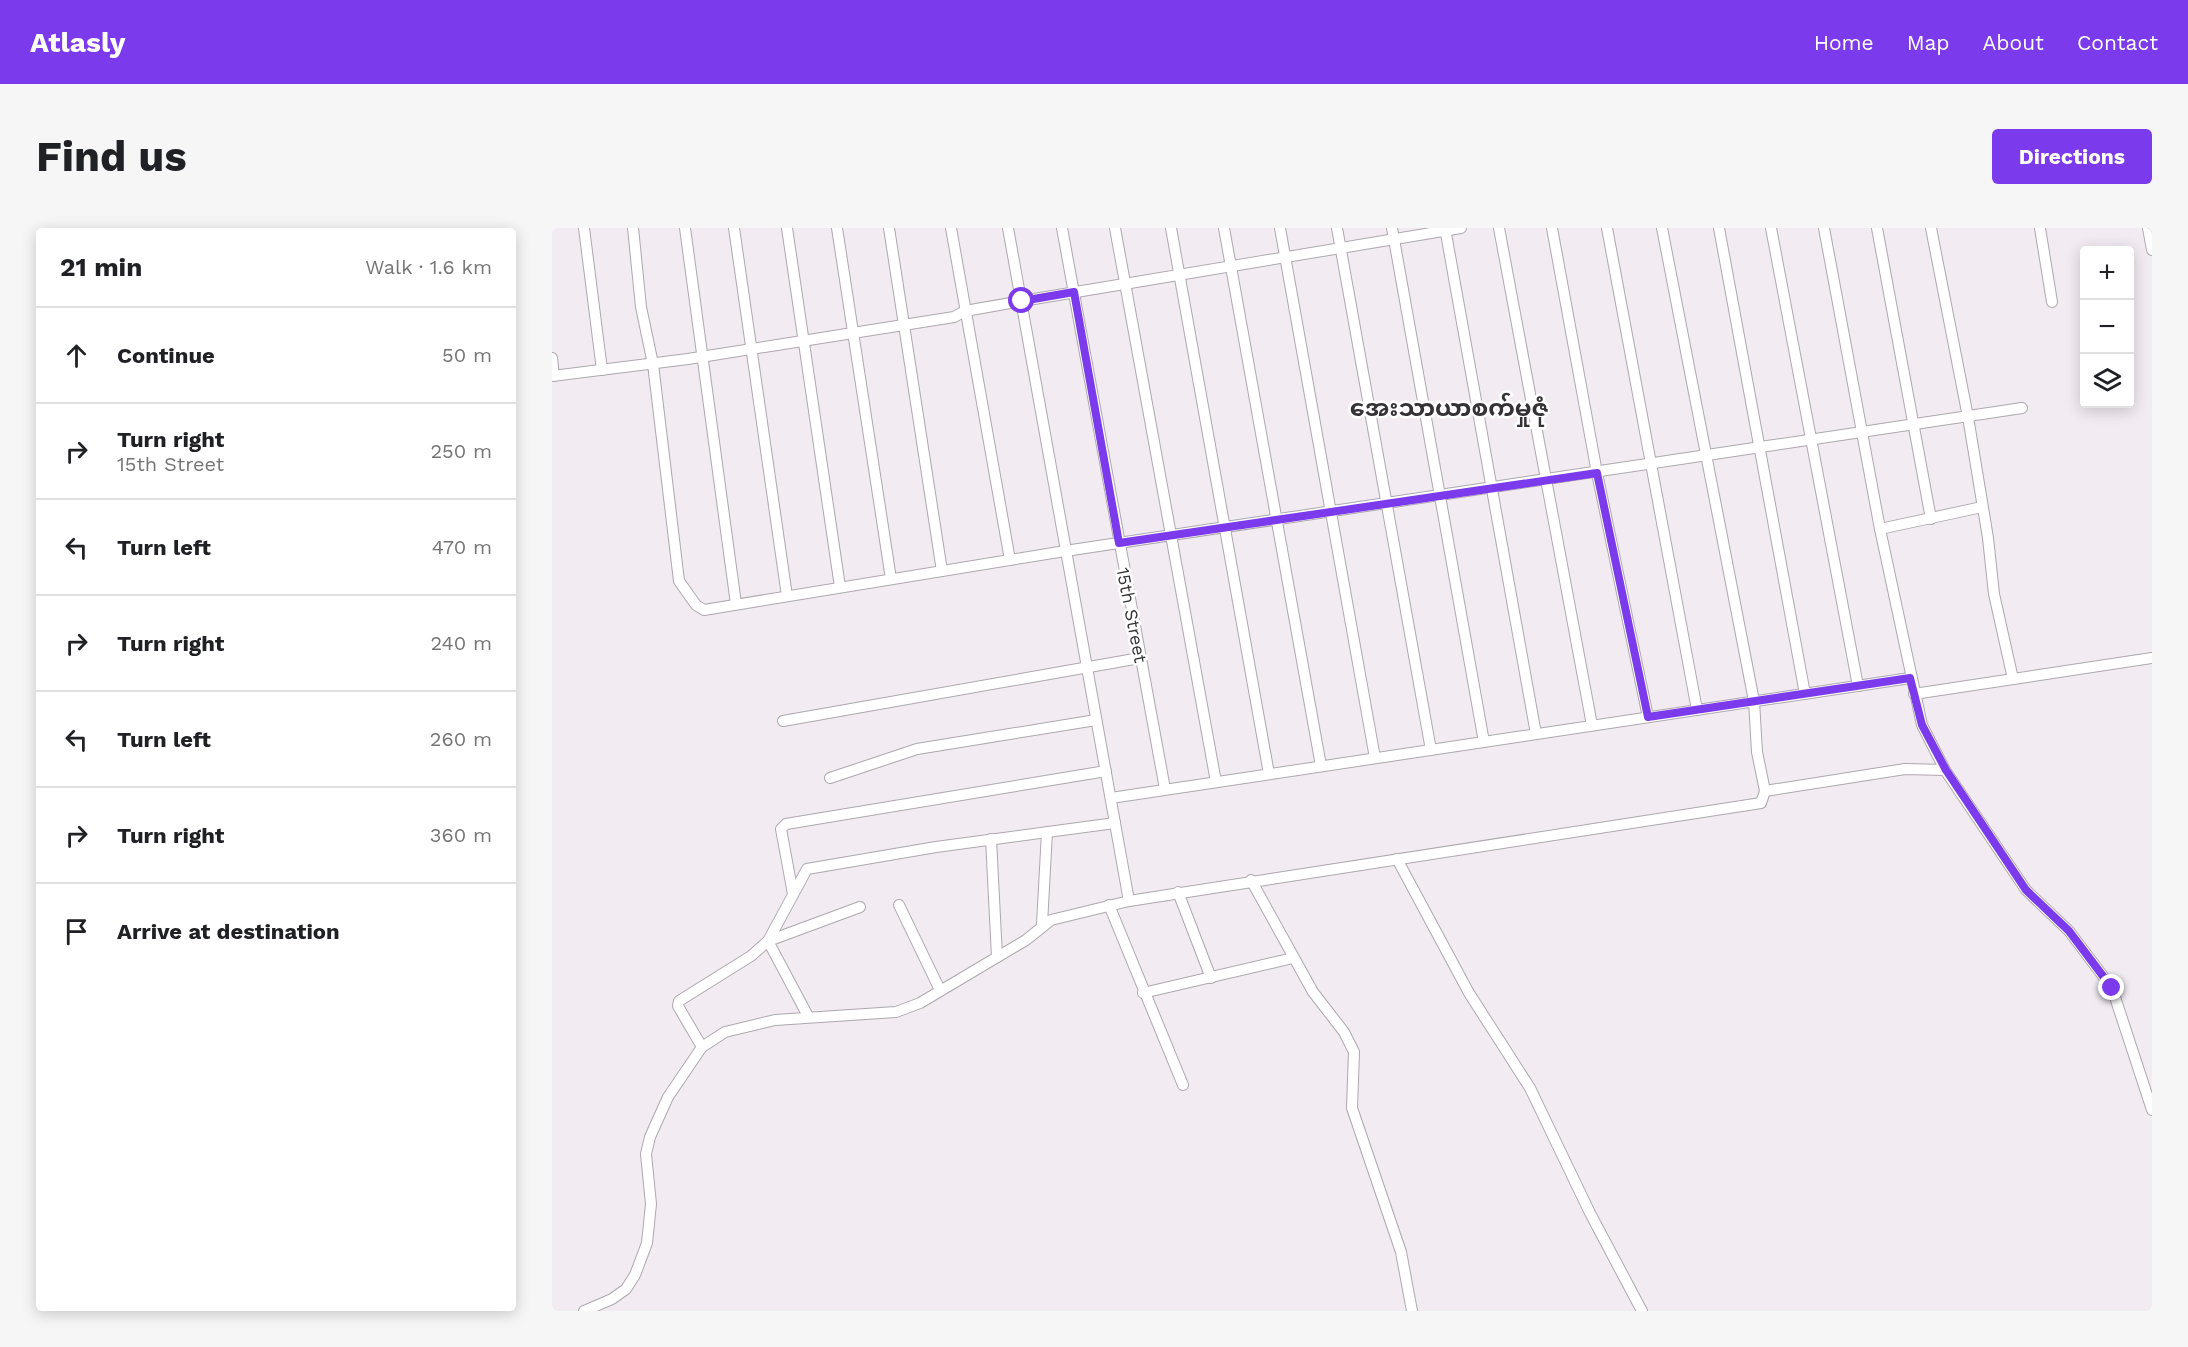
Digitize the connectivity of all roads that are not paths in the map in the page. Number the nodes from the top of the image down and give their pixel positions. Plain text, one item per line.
1 (584, 228) edge
2 (633, 228) edge
3 (685, 228) edge
4 (734, 228) edge
5 (787, 228) edge
6 (837, 228) edge
7 (889, 228) edge
8 (951, 228) edge
9 (1008, 228) edge
10 (1062, 228) edge
11 (1114, 228) edge
12 (1172, 228) edge
13 (1224, 228) edge
14 (1280, 228) edge
15 (1337, 228) edge
16 (1461, 228) edge
17 (1499, 228) edge
18 (1552, 228) edge
19 (1607, 228) edge
20 (1662, 228) edge
21 (1719, 228) edge
22 (1770, 228) edge
23 (1824, 228) edge
24 (1877, 228) edge
25 (1930, 228) edge
26 (2040, 228) edge
27 (2148, 228) edge
28 (1446, 229) edge
29 (1393, 233) edge
30 (1341, 246) junction
31 (2152, 250) edge
32 (1285, 255) junction
33 (1230, 265) junction
34 (1181, 275) junction
35 (1124, 283) junction
36 (1074, 292) junction
37 (1022, 301) junction
38 (2052, 302) dead end
39 (965, 311) junction
40 (903, 325) junction
41 (853, 333) junction
42 (802, 341) junction
43 (752, 349) junction
44 (701, 357) junction
45 (552, 358) edge
46 (653, 364) junction
47 (602, 370) junction
48 (553, 376) edge
49 (2022, 408) dead end
50 (1968, 417) junction
51 (1914, 424) junction
52 (1863, 433) junction
53 (1812, 440) junction
54 (1761, 447) junction
55 (1705, 456) junction
56 (1651, 464) junction
57 (1597, 473) junction
58 (1545, 480) junction
59 (1492, 488) junction
60 (1438, 496) junction
61 (1388, 504) junction
62 (1982, 507) junction
63 (1331, 512) junction
64 (1277, 519) junction
65 (1931, 519) junction
66 (1224, 528) junction
67 (1880, 529) junction
68 (1170, 535) junction
69 (1119, 543) junction
70 (1065, 551) junction
71 (1011, 560) junction
72 (942, 571) junction
73 (891, 579) junction
74 (840, 587) junction
75 (788, 596) junction
76 (736, 604) junction
77 (1140, 658) junction
78 (2152, 658) edge
79 (1087, 667) junction
80 (1910, 678) junction
81 (2013, 679) junction
82 (1858, 686) junction
83 (1805, 694) junction
84 (1914, 694) junction
85 (1754, 701) junction
86 (1697, 710) junction
87 (1648, 717) junction
88 (1096, 720) junction
89 (783, 721) dead end
90 (1592, 725) junction
91 (1536, 734) junction
92 (1484, 742) junction
93 (1431, 750) junction
94 (1375, 758) junction
95 (1321, 766) junction
96 (1946, 770) junction
97 (1106, 771) junction
98 (1269, 774) junction
99 (830, 778) dead end
100 (1216, 782) junction
101 (1165, 789) junction
102 (1765, 791) junction
103 (1111, 798) junction
104 (1115, 823) junction
105 (1047, 832) junction
106 (991, 839) junction
107 (1397, 859) junction
108 (1251, 880) junction
109 (1178, 892) junction
110 (793, 894) junction
111 (1129, 901) junction
112 (899, 904) dead end
113 (1109, 905) junction
114 (860, 907) dead end
115 (1042, 924) junction
116 (768, 940) junction
117 (997, 957) junction
118 (1293, 958) junction
119 (1210, 978) junction
120 (940, 990) junction
121 (1143, 993) junction
122 (808, 1016) junction
123 (702, 1047) junction
124 (1183, 1084) dead end
125 (2152, 1110) edge
126 (584, 1311) edge
127 (1412, 1311) edge
128 (1642, 1311) edge

1 - 47 street
2 - 46 street
3 - 44 street
4 - 43 street
5 - 42 street
6 - 41 street
7 - 40 street
8 - 39 street
9 - 37 street
10 - 36 street, 15th Street
11 - 35 street
12 - 34 street
13 - 33 street
14 - 32 street
15 - 30 street
16 - 28 street
17 - 58 street
18 - 57 street
19 - 56 street
20 - 55 street
21 - 54 street
22 - 53 street
23 - 52 street
24 - 51 street
25 - 50 street
26 - 38 street
27 - 31 street
28 - 29 street
28 - 59 street
29 - 30 street
29 - 60 street
30 - 32 street
30 - 61 street
32 - 33 street
32 - 63 street
33 - 34 street
33 - 64 street
34 - 35 street
34 - 66 street
35 - 36 street
35 - 68 street
36 - 37 street
36 - 69 street, 15th Street
37 - 39 street
37 - 70 street
39 - 40 street
39 - 71 street
40 - 41 street
40 - 72 street
41 - 42 street
41 - 73 street
42 - 43 street
42 - 74 street
43 - 44 street
43 - 75 street
44 - 46 street
44 - 76 street
45 - 48 street
46 - 47 street
46 - 76 street
47 - 48 street
49 - 50 street
50 - 51 street
50 - 62 street
51 - 52 street
51 - 65 street
52 - 53 street
52 - 67 street
53 - 54 street
53 - 82 street
54 - 55 street
54 - 83 street
55 - 56 street
55 - 85 street
56 - 57 street
56 - 86 street
57 - 58 street
57 - 87 street
58 - 59 street
58 - 90 street
59 - 60 street
59 - 91 street
60 - 61 street
60 - 92 street
61 - 63 street
61 - 93 street
62 - 65 street
62 - 81 street
63 - 64 street
63 - 94 street
64 - 66 street
64 - 95 street
65 - 67 street
66 - 68 street
66 - 98 street
67 - 80 street
68 - 69 street
68 - 100 street
69 - 70 street
69 - 77 street, 15th Street
70 - 71 street
70 - 79 street
71 - 72 street
72 - 73 street
73 - 74 street
74 - 75 street
75 - 76 street
77 - 79 street
77 - 101 street, 15th Street
78 - 81 street
79 - 88 street
79 - 89 street
80 - 82 street
80 - 84 street
81 - 84 street
82 - 83 street
83 - 85 street
84 - 96 street
85 - 86 street
85 - 102 street
86 - 87 street
87 - 90 street
88 - 97 street
88 - 99 street
90 - 91 street
91 - 92 street
92 - 93 street
93 - 94 street
94 - 95 street
95 - 98 street
96 - 102 street
96 - 125 street
97 - 103 street
97 - 110 street
98 - 100 street
100 - 101 street
101 - 103 street
102 - 107 street
103 - 104 street
104 - 105 street
104 - 111 street
105 - 106 street
105 - 115 street
106 - 110 street
106 - 117 street
107 - 108 street
107 - 128 street
108 - 109 street
108 - 118 street
109 - 111 street
109 - 119 street
110 - 116 street
111 - 113 street
112 - 120 street
113 - 115 street
113 - 121 street
114 - 116 street
115 - 117 street
116 - 122 street
116 - 123 street
117 - 120 street
118 - 119 street
118 - 127 street
119 - 121 street
120 - 122 street
121 - 124 street
122 - 123 street
123 - 126 street

